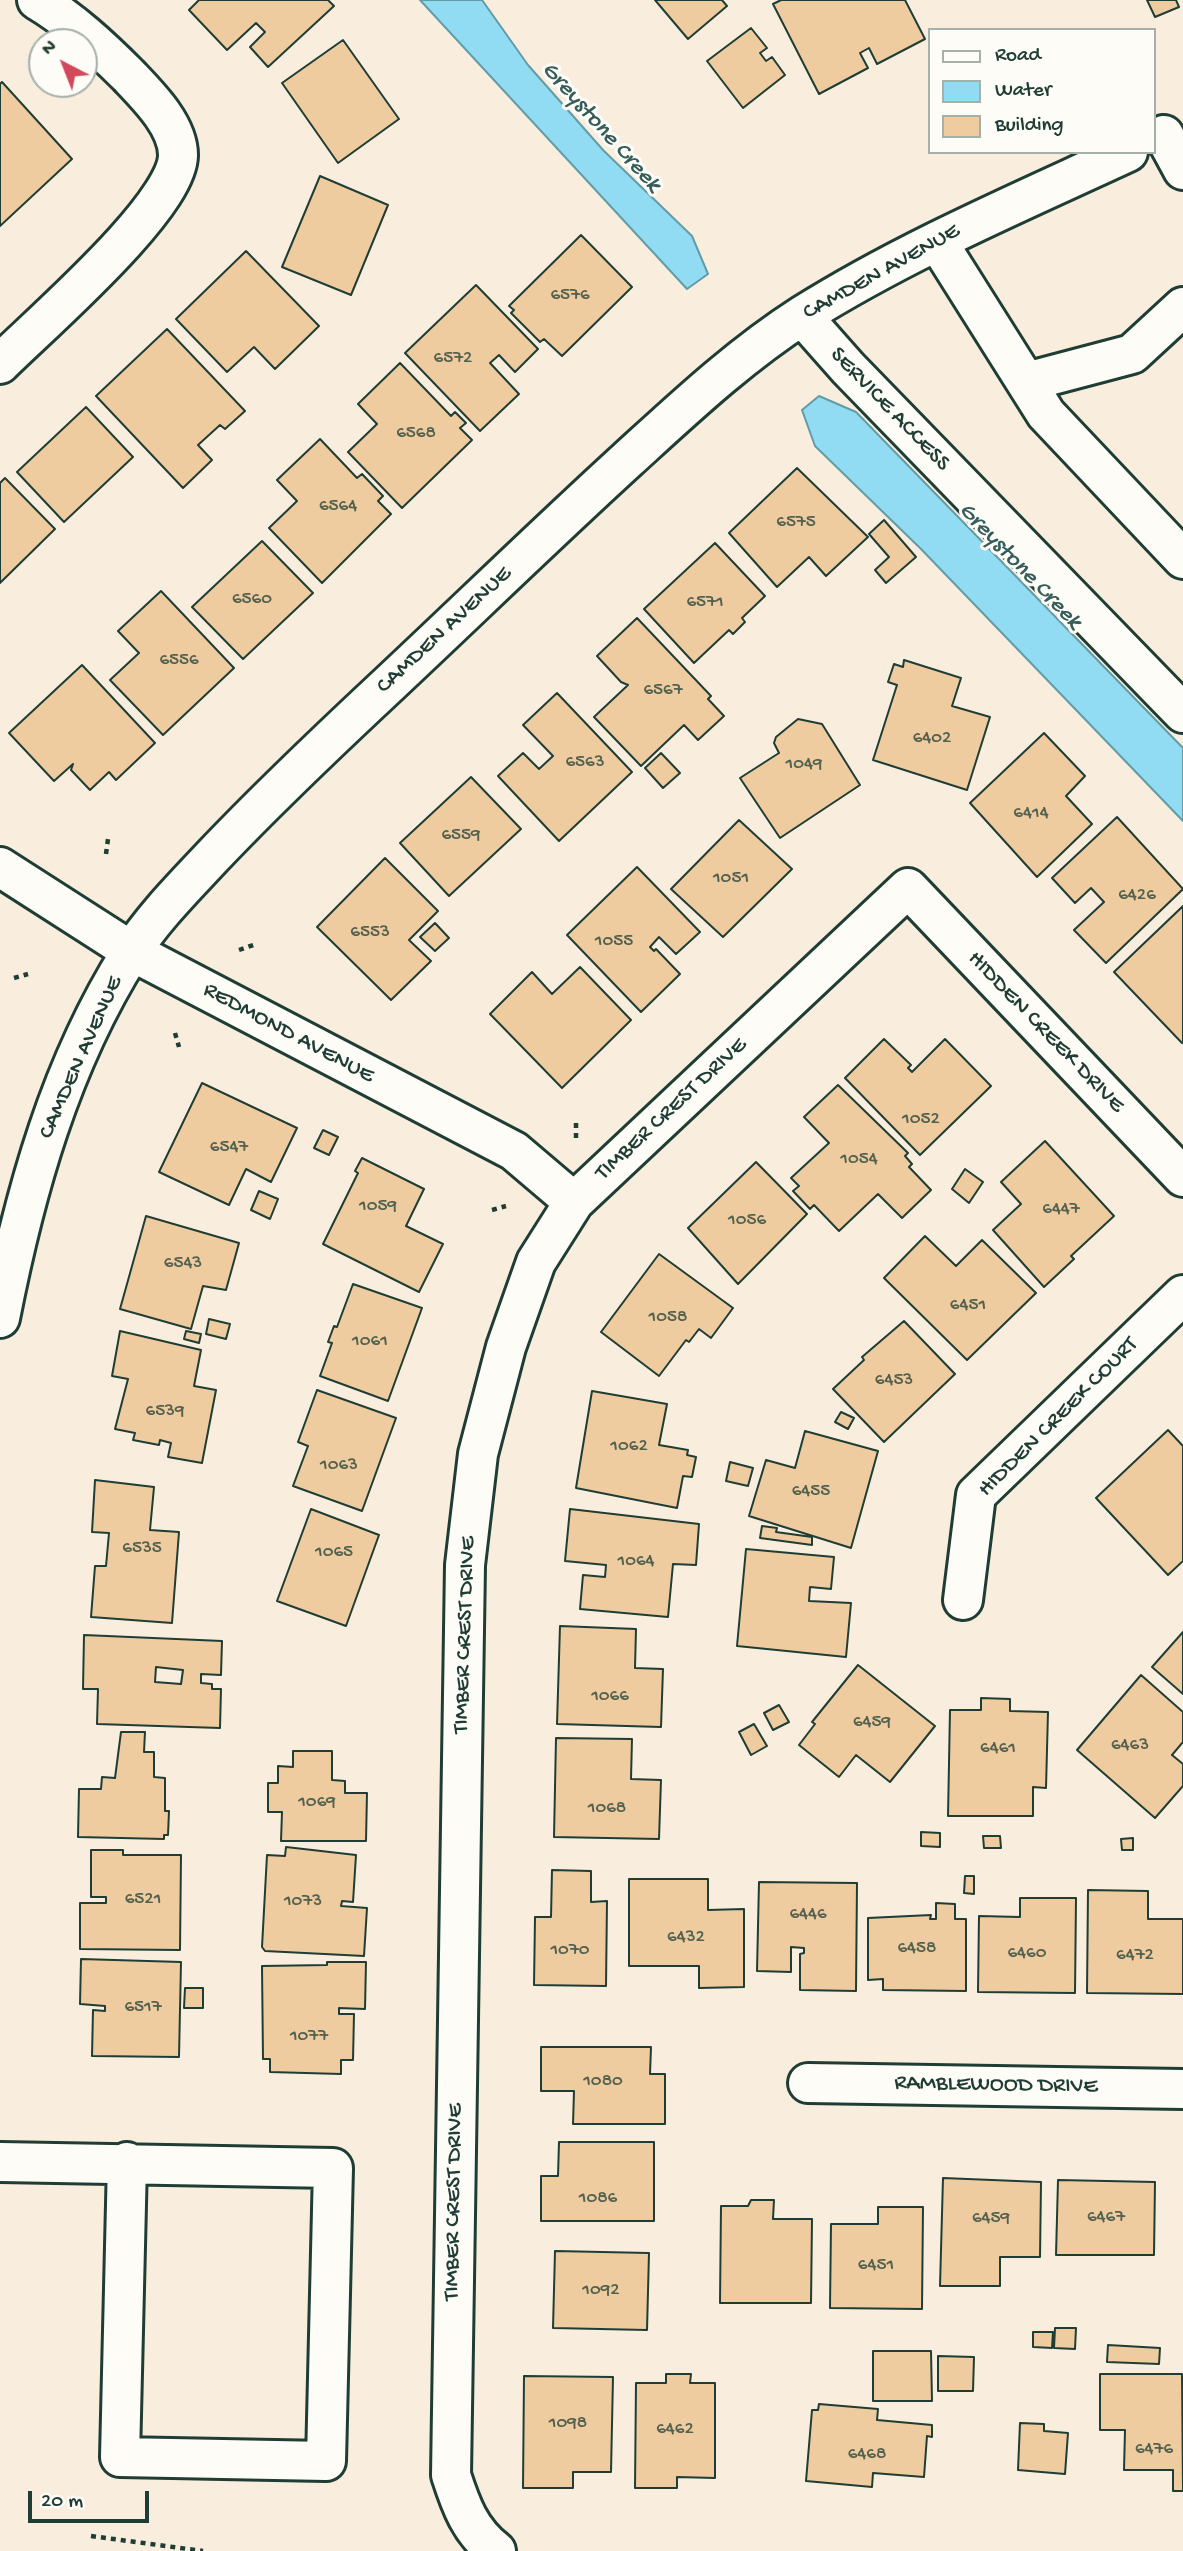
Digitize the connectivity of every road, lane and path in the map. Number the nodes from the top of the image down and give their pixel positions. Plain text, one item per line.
1 (37, 0) edge
2 (1167, 134) edge
3 (1124, 154) edge
4 (1183, 170) edge
5 (937, 241) junction
6 (1183, 307) edge
7 (802, 316) junction
8 (0, 363) edge
9 (1026, 382) junction
10 (1183, 559) edge
11 (1183, 713) edge
12 (108, 839) dead end
13 (106, 854) dead end
14 (0, 867) edge
15 (908, 888) joint
16 (256, 944) dead end
17 (239, 950) dead end
18 (131, 951) junction
19 (28, 974) dead end
20 (14, 978) dead end
21 (175, 1033) dead end
22 (179, 1047) dead end
23 (576, 1121) dead end
24 (576, 1138) dead end
25 (1183, 1177) edge
26 (574, 1202) junction
27 (506, 1206) dead end
28 (492, 1210) dead end
29 (1183, 1296) edge
30 (0, 1318) edge
31 (963, 1600) dead end
32 (808, 2083) dead end
33 (1183, 2089) edge
34 (0, 2162) edge
35 (127, 2162) junction
36 (91, 2536) dead end
37 (489, 2545) edge
38 (203, 2551) edge

1 - 8 street
2 - 4 street
3 - 5 street, CAMDEN AVENUE
5 - 7 street, CAMDEN AVENUE
5 - 9 street
6 - 9 street
7 - 11 street, SERVICE ACCESS
7 - 18 street, CAMDEN AVENUE
9 - 10 street
12 - 13 path
14 - 18 street, REDMOND AVENUE
15 - 25 street, HIDDEN CREEK DRIVE
15 - 26 street, TIMBER CREST DRIVE
16 - 17 path
18 - 26 street, REDMOND AVENUE
18 - 30 street, CAMDEN AVENUE
19 - 20 path
21 - 22 path
23 - 24 path
26 - 37 street, TIMBER CREST DRIVE
27 - 28 path
29 - 31 street, HIDDEN CREEK COURT
32 - 33 street, RAMBLEWOOD DRIVE
34 - 35 street
35 - 35 street
36 - 38 path

